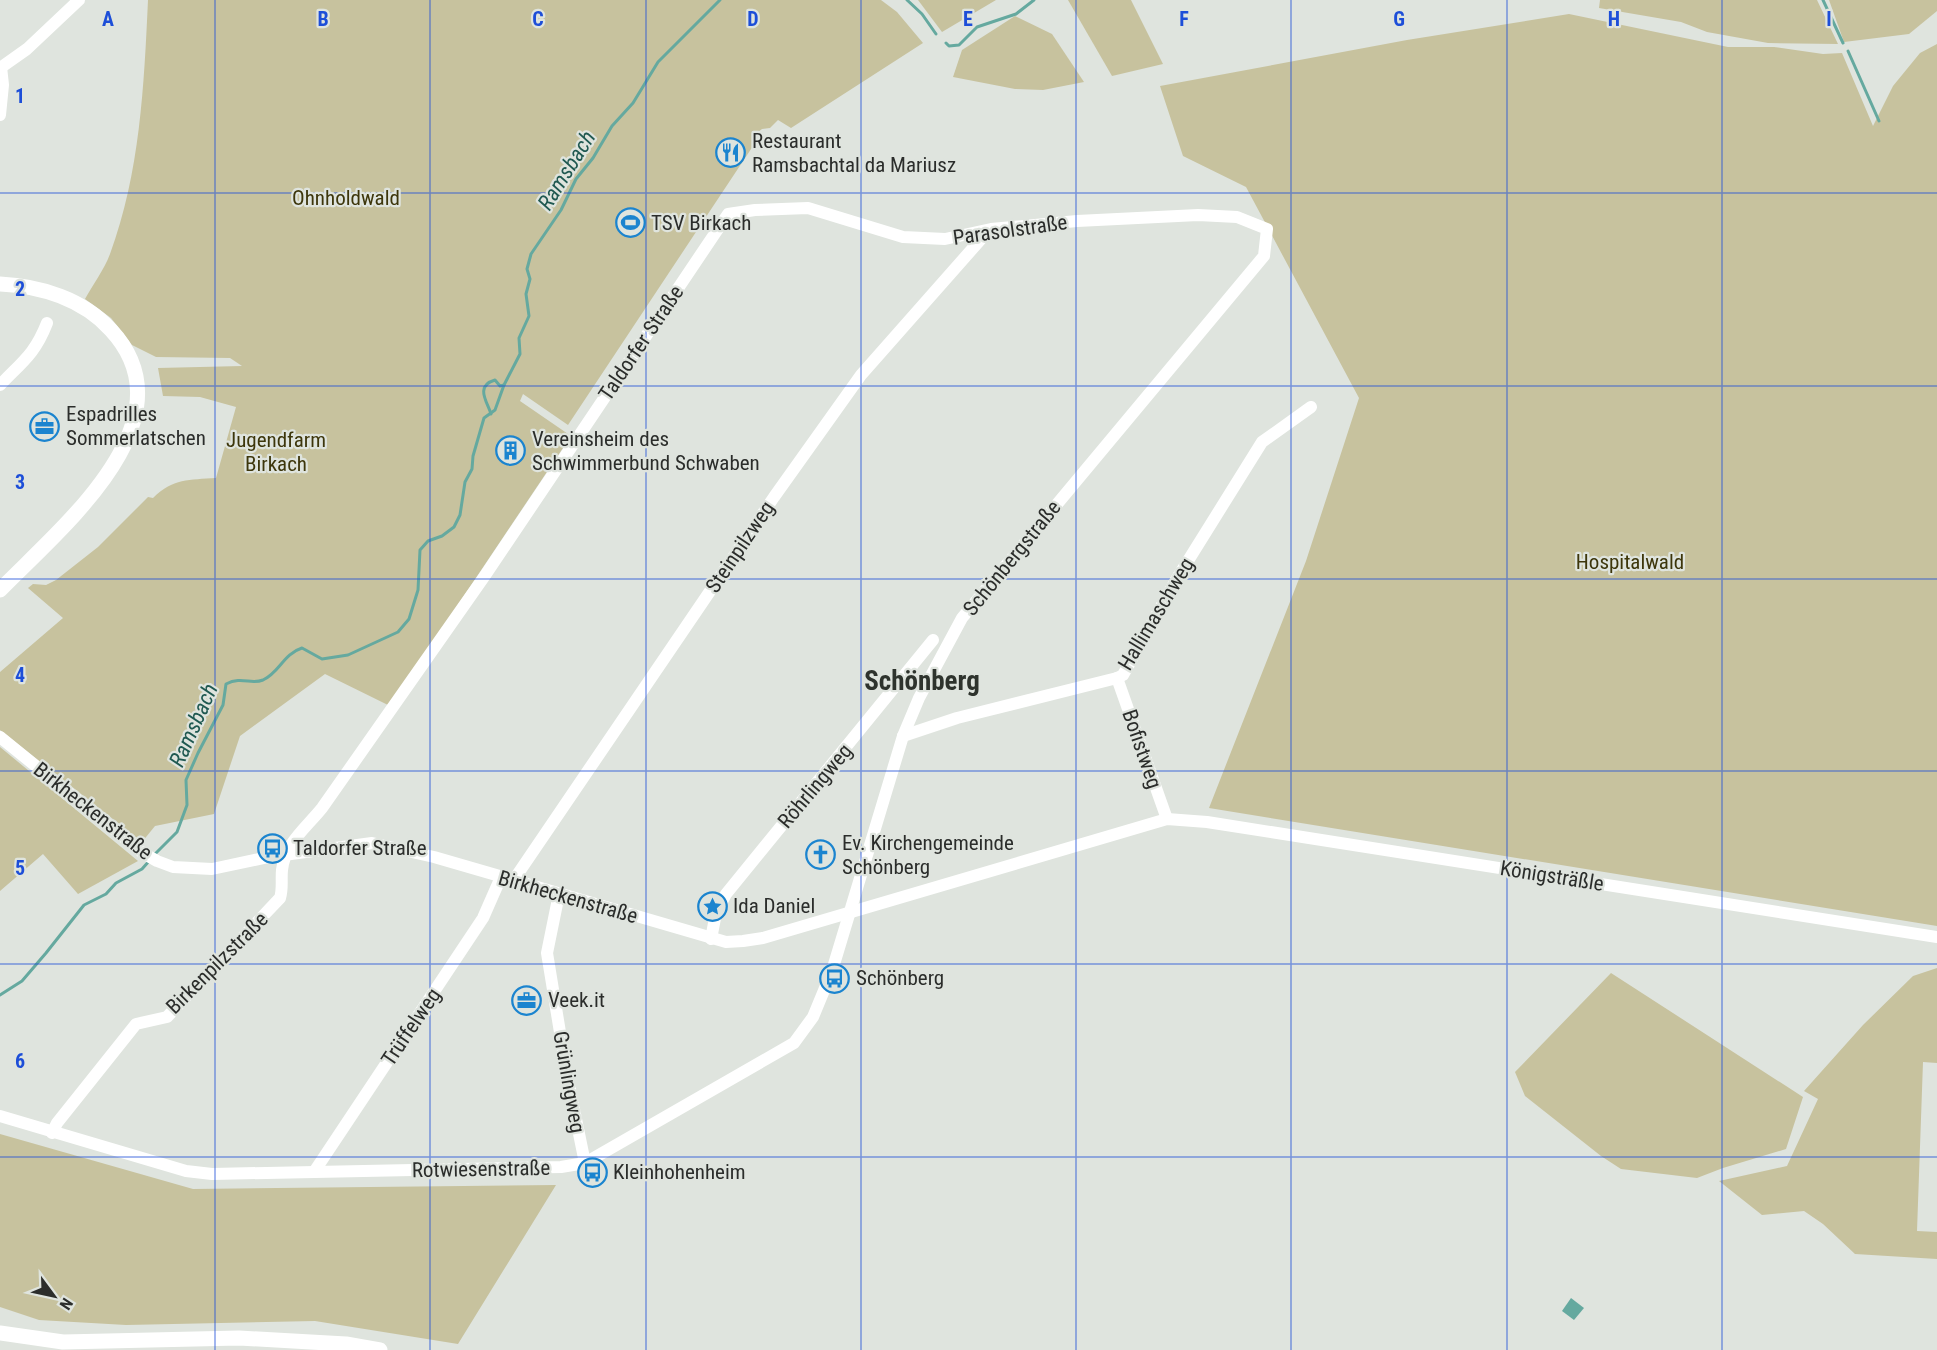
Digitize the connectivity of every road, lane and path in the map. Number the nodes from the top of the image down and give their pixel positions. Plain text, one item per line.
1 (79, 0) edge
2 (0, 67) edge
3 (0, 115) edge
4 (728, 214) joint
5 (988, 230) junction
6 (1264, 256) joint
7 (0, 284) edge
8 (47, 323) dead end
9 (0, 385) edge
10 (1311, 407) dead end
11 (0, 590) edge
12 (933, 640) dead end
13 (1118, 678) junction
14 (903, 736) junction
15 (0, 737) edge
16 (1167, 819) junction
17 (286, 854) junction
18 (507, 879) junction
19 (559, 894) junction
20 (849, 911) junction
21 (1937, 937) edge
22 (711, 939) junction
23 (0, 1116) edge
24 (52, 1133) junction
25 (585, 1162) junction
26 (314, 1172) junction
27 (0, 1333) edge
28 (380, 1350) edge

1 - 2 street
2 - 3 street
4 - 5 street, Parasolstraße
4 - 17 street, Taldorfer Straße
5 - 6 street, Parasolstraße
5 - 18 street, Steinpilzweg
6 - 14 street, Schönbergstraße
7 - 11 main road
8 - 9 street
10 - 13 street, Hallimaschweg
12 - 22 street, Röhrlingweg
13 - 14 street, Hallimaschweg
13 - 16 street, Bofistweg
14 - 20 street, Schönbergstraße
15 - 17 street, Birkheckenstraße
16 - 20 street, Birkheckenstraße
16 - 21 street, Königsträßle
17 - 18 street, Birkheckenstraße
17 - 24 street, Birkenpilzstraße
18 - 19 street, Birkheckenstraße
18 - 26 street, Trüffelweg
19 - 22 street, Birkheckenstraße
19 - 25 street, Grünlingweg
20 - 22 street, Birkheckenstraße
20 - 25 street, Rotwiesenstraße
23 - 24 street, Rotwiesenstraße
24 - 26 street, Rotwiesenstraße
25 - 26 street, Rotwiesenstraße
27 - 28 main road

